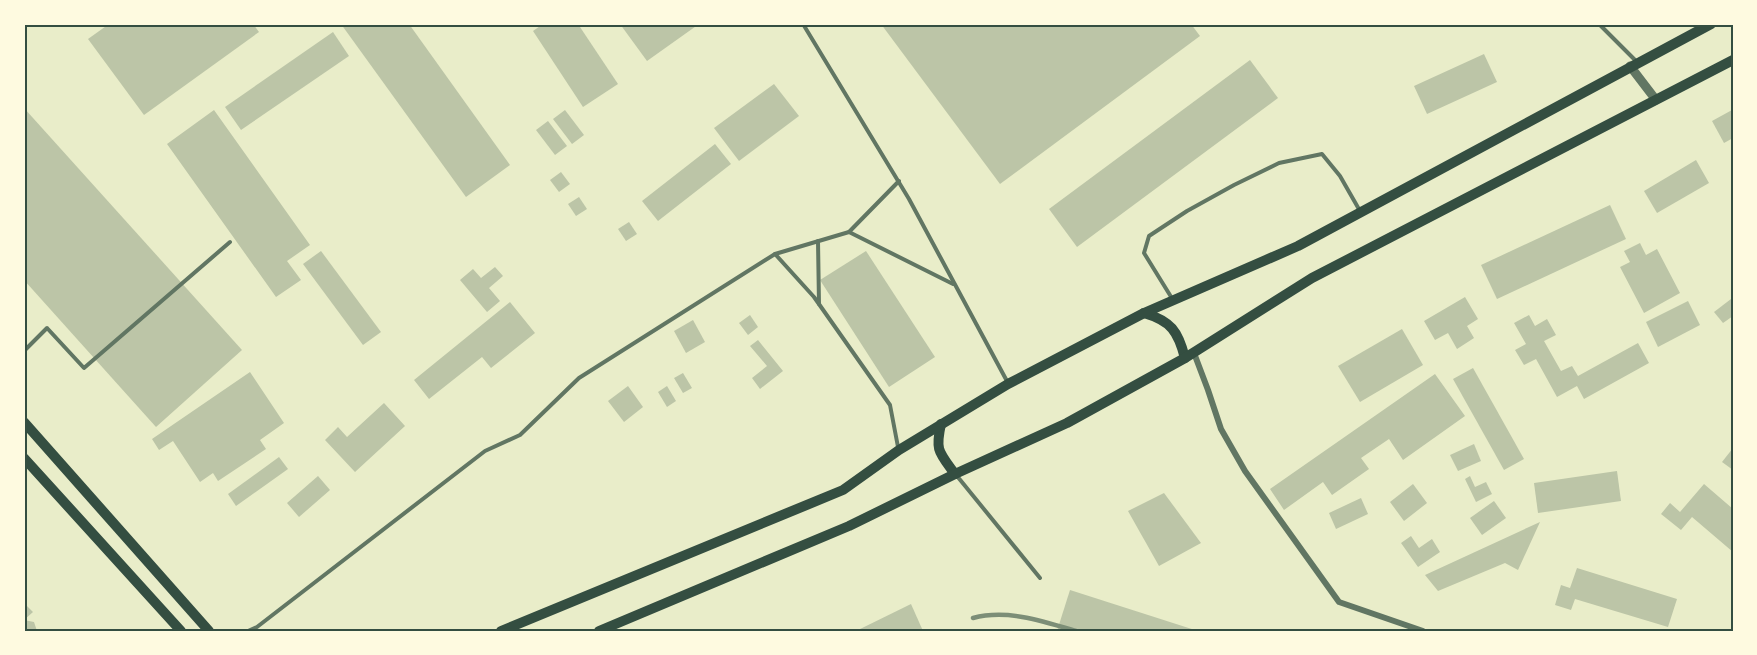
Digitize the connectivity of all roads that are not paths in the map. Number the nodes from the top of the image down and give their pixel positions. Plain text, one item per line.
1 (803, 24) edge
2 (1599, 24) edge
3 (1711, 24) edge
4 (1733, 60) edge
5 (1634, 64) junction
6 (1656, 100) junction
7 (899, 181) junction
8 (1360, 212) junction
9 (849, 232) junction
10 (230, 242) dead end
11 (818, 242) junction
12 (775, 254) junction
13 (955, 285) junction
14 (1173, 300) junction
15 (819, 304) junction
16 (1144, 313) junction
17 (24, 351) edge
18 (1190, 355) junction
19 (1008, 384) junction
20 (24, 422) edge
21 (941, 424) junction
22 (899, 450) junction
23 (24, 458) edge
24 (955, 474) junction
25 (1040, 578) dead end
26 (181, 631) edge
27 (209, 631) edge
28 (248, 631) edge
29 (501, 631) edge
30 (599, 631) edge
31 (1423, 631) edge

1 - 7 lane
2 - 5 lane
3 - 5 main road
4 - 6 main road
5 - 6 street
5 - 8 main road
6 - 18 main road
7 - 9 lane
7 - 13 lane
8 - 14 main road
8 - 14 lane
9 - 11 lane
9 - 13 lane
10 - 17 lane
11 - 12 lane
11 - 15 lane
12 - 15 lane
12 - 28 lane
13 - 19 lane
14 - 16 main road
15 - 22 lane
16 - 18 main road
16 - 19 main road
18 - 24 main road
18 - 31 street
19 - 21 main road
20 - 27 main road
21 - 22 main road
21 - 24 main road
22 - 29 main road
23 - 26 main road
24 - 25 lane
24 - 30 main road

